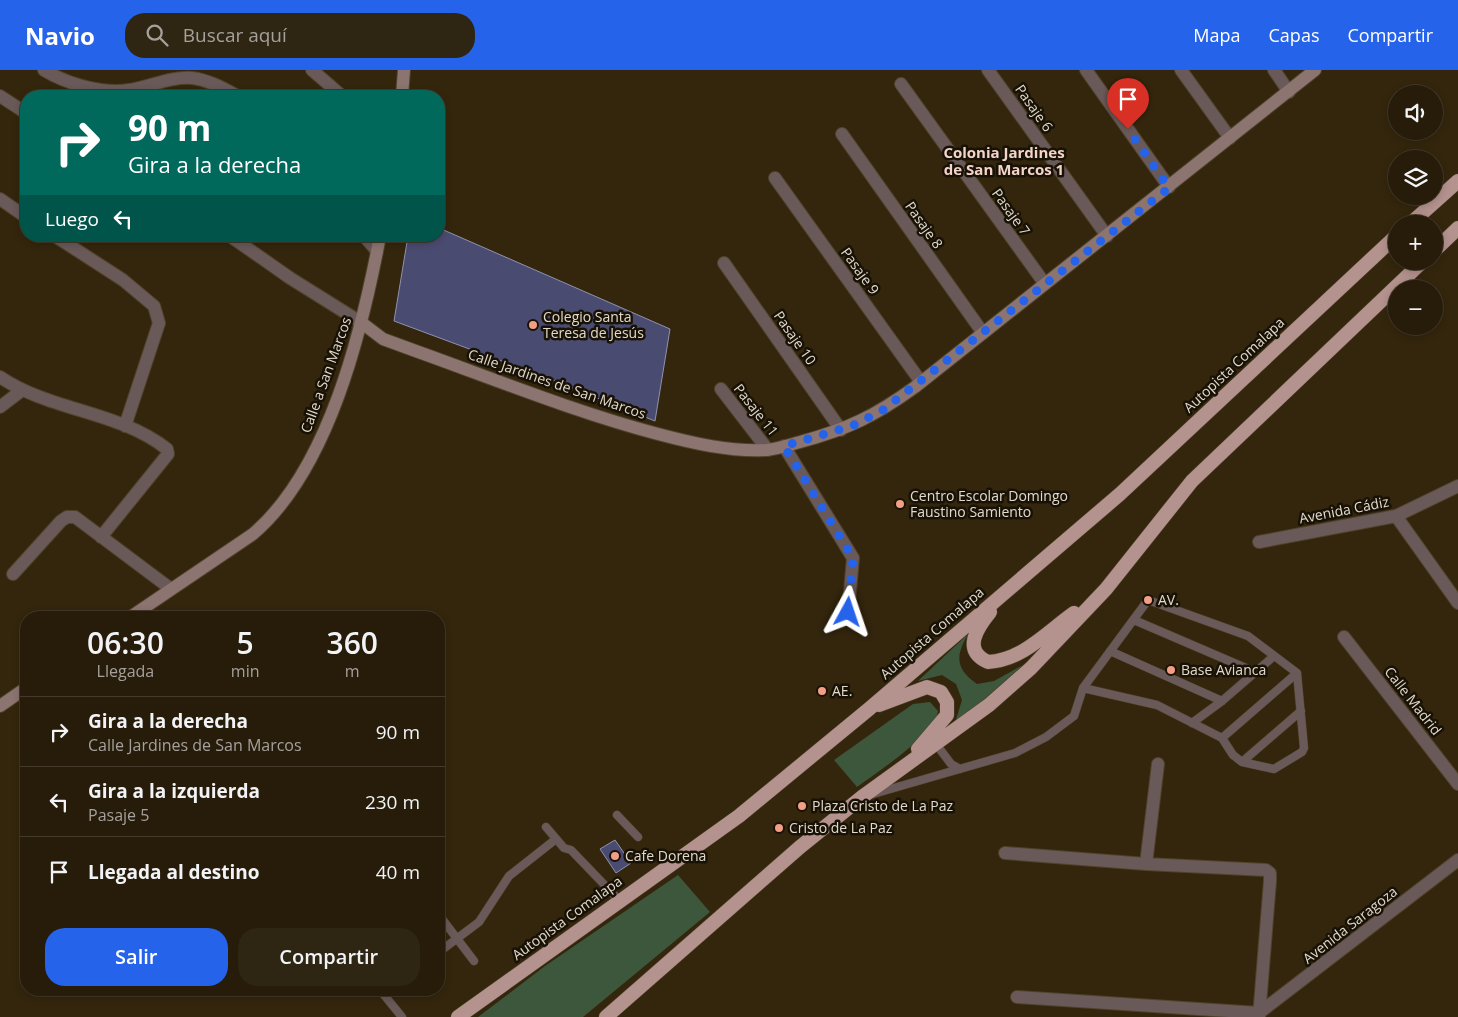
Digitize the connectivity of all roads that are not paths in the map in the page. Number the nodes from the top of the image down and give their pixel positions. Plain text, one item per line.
1 (44, 70) edge
2 (312, 70) edge
3 (404, 70) edge
4 (988, 70) edge
5 (1086, 70) edge
6 (1181, 70) edge
7 (1274, 70) edge
8 (1315, 70) edge
9 (901, 84) dead end
10 (101, 90) edge
11 (128, 90) edge
12 (226, 90) edge
13 (335, 90) edge
14 (402, 90) edge
15 (1289, 92) junction
16 (0, 96) edge
17 (20, 109) edge
18 (842, 134) dead end
19 (1230, 138) junction
20 (775, 178) dead end
21 (1458, 181) edge
22 (1169, 188) junction
23 (0, 198) edge
24 (20, 213) edge
25 (1420, 215) edge
26 (1458, 228) edge
27 (1106, 236) junction
28 (64, 242) edge
29 (239, 242) edge
30 (369, 242) edge
31 (379, 242) edge
32 (1443, 242) edge
33 (1388, 243) edge
34 (377, 252) junction
35 (724, 263) dead end
36 (1414, 270) edge
37 (1045, 284) junction
38 (362, 323) junction
39 (982, 333) junction
40 (0, 377) edge
41 (921, 382) junction
42 (721, 389) dead end
43 (21, 391) junction
44 (0, 407) edge
45 (125, 426) junction
46 (841, 430) junction
47 (784, 446) junction
48 (768, 450) junction
49 (1458, 486) edge
50 (1396, 516) junction
51 (101, 537) junction
52 (1259, 542) dead end
53 (1027, 573) junction
54 (13, 574) dead end
55 (171, 589) junction
56 (1106, 589) junction
57 (1458, 603) edge
58 (139, 611) edge
59 (848, 612) dead end
60 (1134, 620) junction
61 (1344, 637) dead end
62 (1110, 652) junction
63 (1274, 656) junction
64 (1255, 672) junction
65 (1296, 673) junction
66 (1083, 688) junction
67 (20, 692) edge
68 (1222, 701) junction
69 (0, 706) edge
70 (869, 709) junction
71 (1301, 711) junction
72 (1192, 723) junction
73 (1222, 738) junction
74 (936, 744) junction
75 (1242, 762) junction
76 (1158, 764) dead end
77 (960, 769) junction
78 (899, 770) junction
79 (1458, 784) edge
80 (862, 797) junction
81 (617, 815) dead end
82 (546, 827) dead end
83 (638, 837) dead end
84 (556, 839) junction
85 (1005, 854) dead end
86 (1458, 860) edge
87 (1146, 864) junction
88 (502, 868) dead end
89 (509, 876) junction
90 (619, 900) junction
91 (445, 923) edge
92 (456, 939) junction
93 (445, 947) edge
94 (474, 961) dead end
95 (387, 996) edge
96 (1017, 997) dead end
97 (1259, 1015) edge
98 (402, 1017) edge
99 (458, 1017) edge
100 (606, 1017) edge

1 - 10 street
2 - 13 street
3 - 14 main road
4 - 27 street, Pasaje 6
5 - 22 street
6 - 19 street
7 - 15 street
8 - 15 main road, Calle Jardines de San Marcos
9 - 37 street, Pasaje 7
11 - 12 street
15 - 19 main road, Calle Jardines de San Marcos
16 - 17 street
18 - 39 street, Pasaje 8
19 - 22 main road, Calle Jardines de San Marcos
20 - 41 street, Pasaje 9
21 - 25 highway
22 - 27 main road, Calle Jardines de San Marcos
23 - 24 street
26 - 32 highway
27 - 37 main road, Calle Jardines de San Marcos
28 - 45 street
29 - 38 street
30 - 34 street
31 - 34 main road, Calle a San Marcos
33 - 53 highway, Autopista Comalapa
34 - 38 main road, Calle a San Marcos
35 - 46 street, Pasaje 10
36 - 56 highway
37 - 39 main road, Calle Jardines de San Marcos
38 - 48 main road, Calle Jardines de San Marcos
38 - 55 main road, Calle a San Marcos
39 - 41 main road, Calle Jardines de San Marcos
40 - 43 street
41 - 46 main road, Calle Jardines de San Marcos
42 - 48 street, Pasaje 11
43 - 44 street
43 - 45 street
45 - 51 street
46 - 47 main road, Calle Jardines de San Marcos
47 - 48 main road, Calle Jardines de San Marcos
47 - 59 street
49 - 50 street, Avenida Cádiz
50 - 52 street, Avenida Cádiz
50 - 57 street
51 - 54 street
51 - 55 street
53 - 56 highway
53 - 70 highway, Autopista Comalapa
55 - 58 main road, Calle a San Marcos
56 - 74 highway
60 - 62 lane
60 - 63 lane
60 - 64 lane
61 - 79 street, Calle Madrid
62 - 66 lane
62 - 68 lane
63 - 64 lane
63 - 65 lane
64 - 68 lane
65 - 71 lane
65 - 73 lane
66 - 72 lane
66 - 77 lane
67 - 69 main road
68 - 72 lane
70 - 78 highway
70 - 90 highway, Autopista Comalapa
71 - 75 lane
71 - 75 lane
72 - 73 lane
73 - 75 lane
74 - 77 lane
74 - 78 highway
76 - 87 street
77 - 80 lane
78 - 80 highway
80 - 100 highway
81 - 83 lane
82 - 84 lane
84 - 89 lane
84 - 90 lane
85 - 87 street
86 - 97 street, Avenida Saragoza
87 - 97 street
88 - 89 lane
89 - 92 lane
90 - 99 highway, Autopista Comalapa
91 - 92 lane
92 - 93 lane
92 - 94 lane
95 - 98 lane
96 - 97 street

